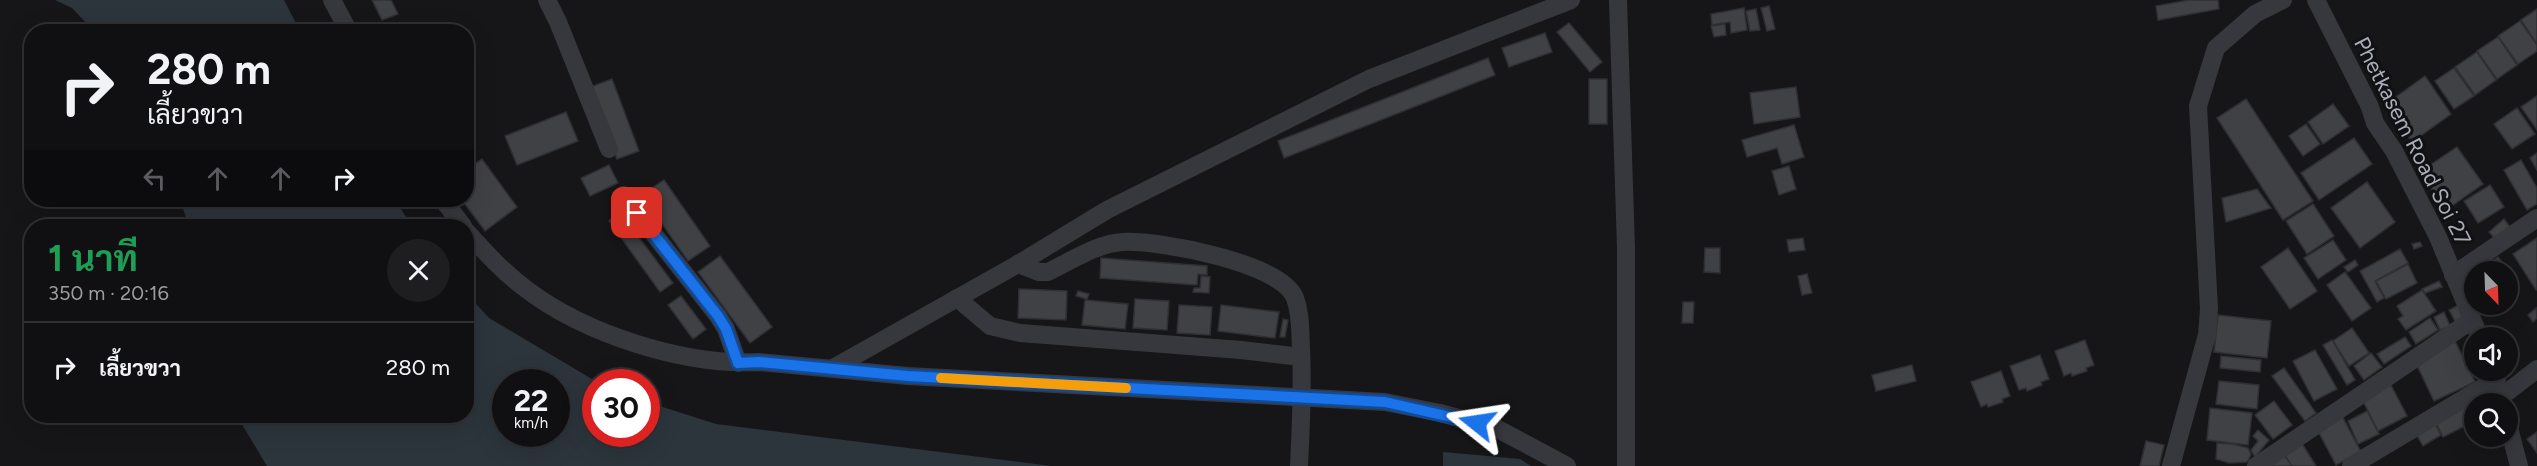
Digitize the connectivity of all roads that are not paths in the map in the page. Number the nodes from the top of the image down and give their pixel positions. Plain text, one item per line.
1 (332, 0) edge
2 (547, 0) edge
3 (1571, 0) edge
4 (1618, 0) edge
5 (2283, 0) edge
6 (2316, 0) edge
7 (345, 24) edge
8 (609, 149) dead end
9 (624, 195) dead end
10 (448, 207) edge
11 (2537, 218) edge
12 (458, 219) edge
13 (474, 239) edge
14 (1018, 264) junction
15 (2453, 276) junction
16 (957, 298) junction
17 (2472, 320) junction
18 (2475, 327) edge
19 (1301, 357) junction
20 (738, 363) junction
21 (833, 368) junction
22 (2537, 369) edge
23 (2498, 387) edge
24 (1303, 398) junction
25 (2514, 447) edge
26 (1299, 466) edge
27 (1567, 466) edge
28 (1626, 466) edge
29 (2171, 466) edge
30 (2256, 466) edge
31 (2351, 466) edge
32 (2519, 466) edge

1 - 7 street
2 - 8 street
3 - 14 street
4 - 28 street
5 - 29 street
6 - 15 street, Phetkasem Road Soi 27
9 - 20 street
10 - 12 street
11 - 15 street
13 - 20 street
14 - 16 street
14 - 19 street
15 - 17 street, Phetkasem Road Soi 27
16 - 19 street
16 - 21 street
17 - 18 street, Phetkasem Road Soi 27
17 - 30 street
19 - 24 street
20 - 21 street
21 - 24 street
22 - 23 street
23 - 31 street
24 - 26 street
24 - 27 street
25 - 32 street

